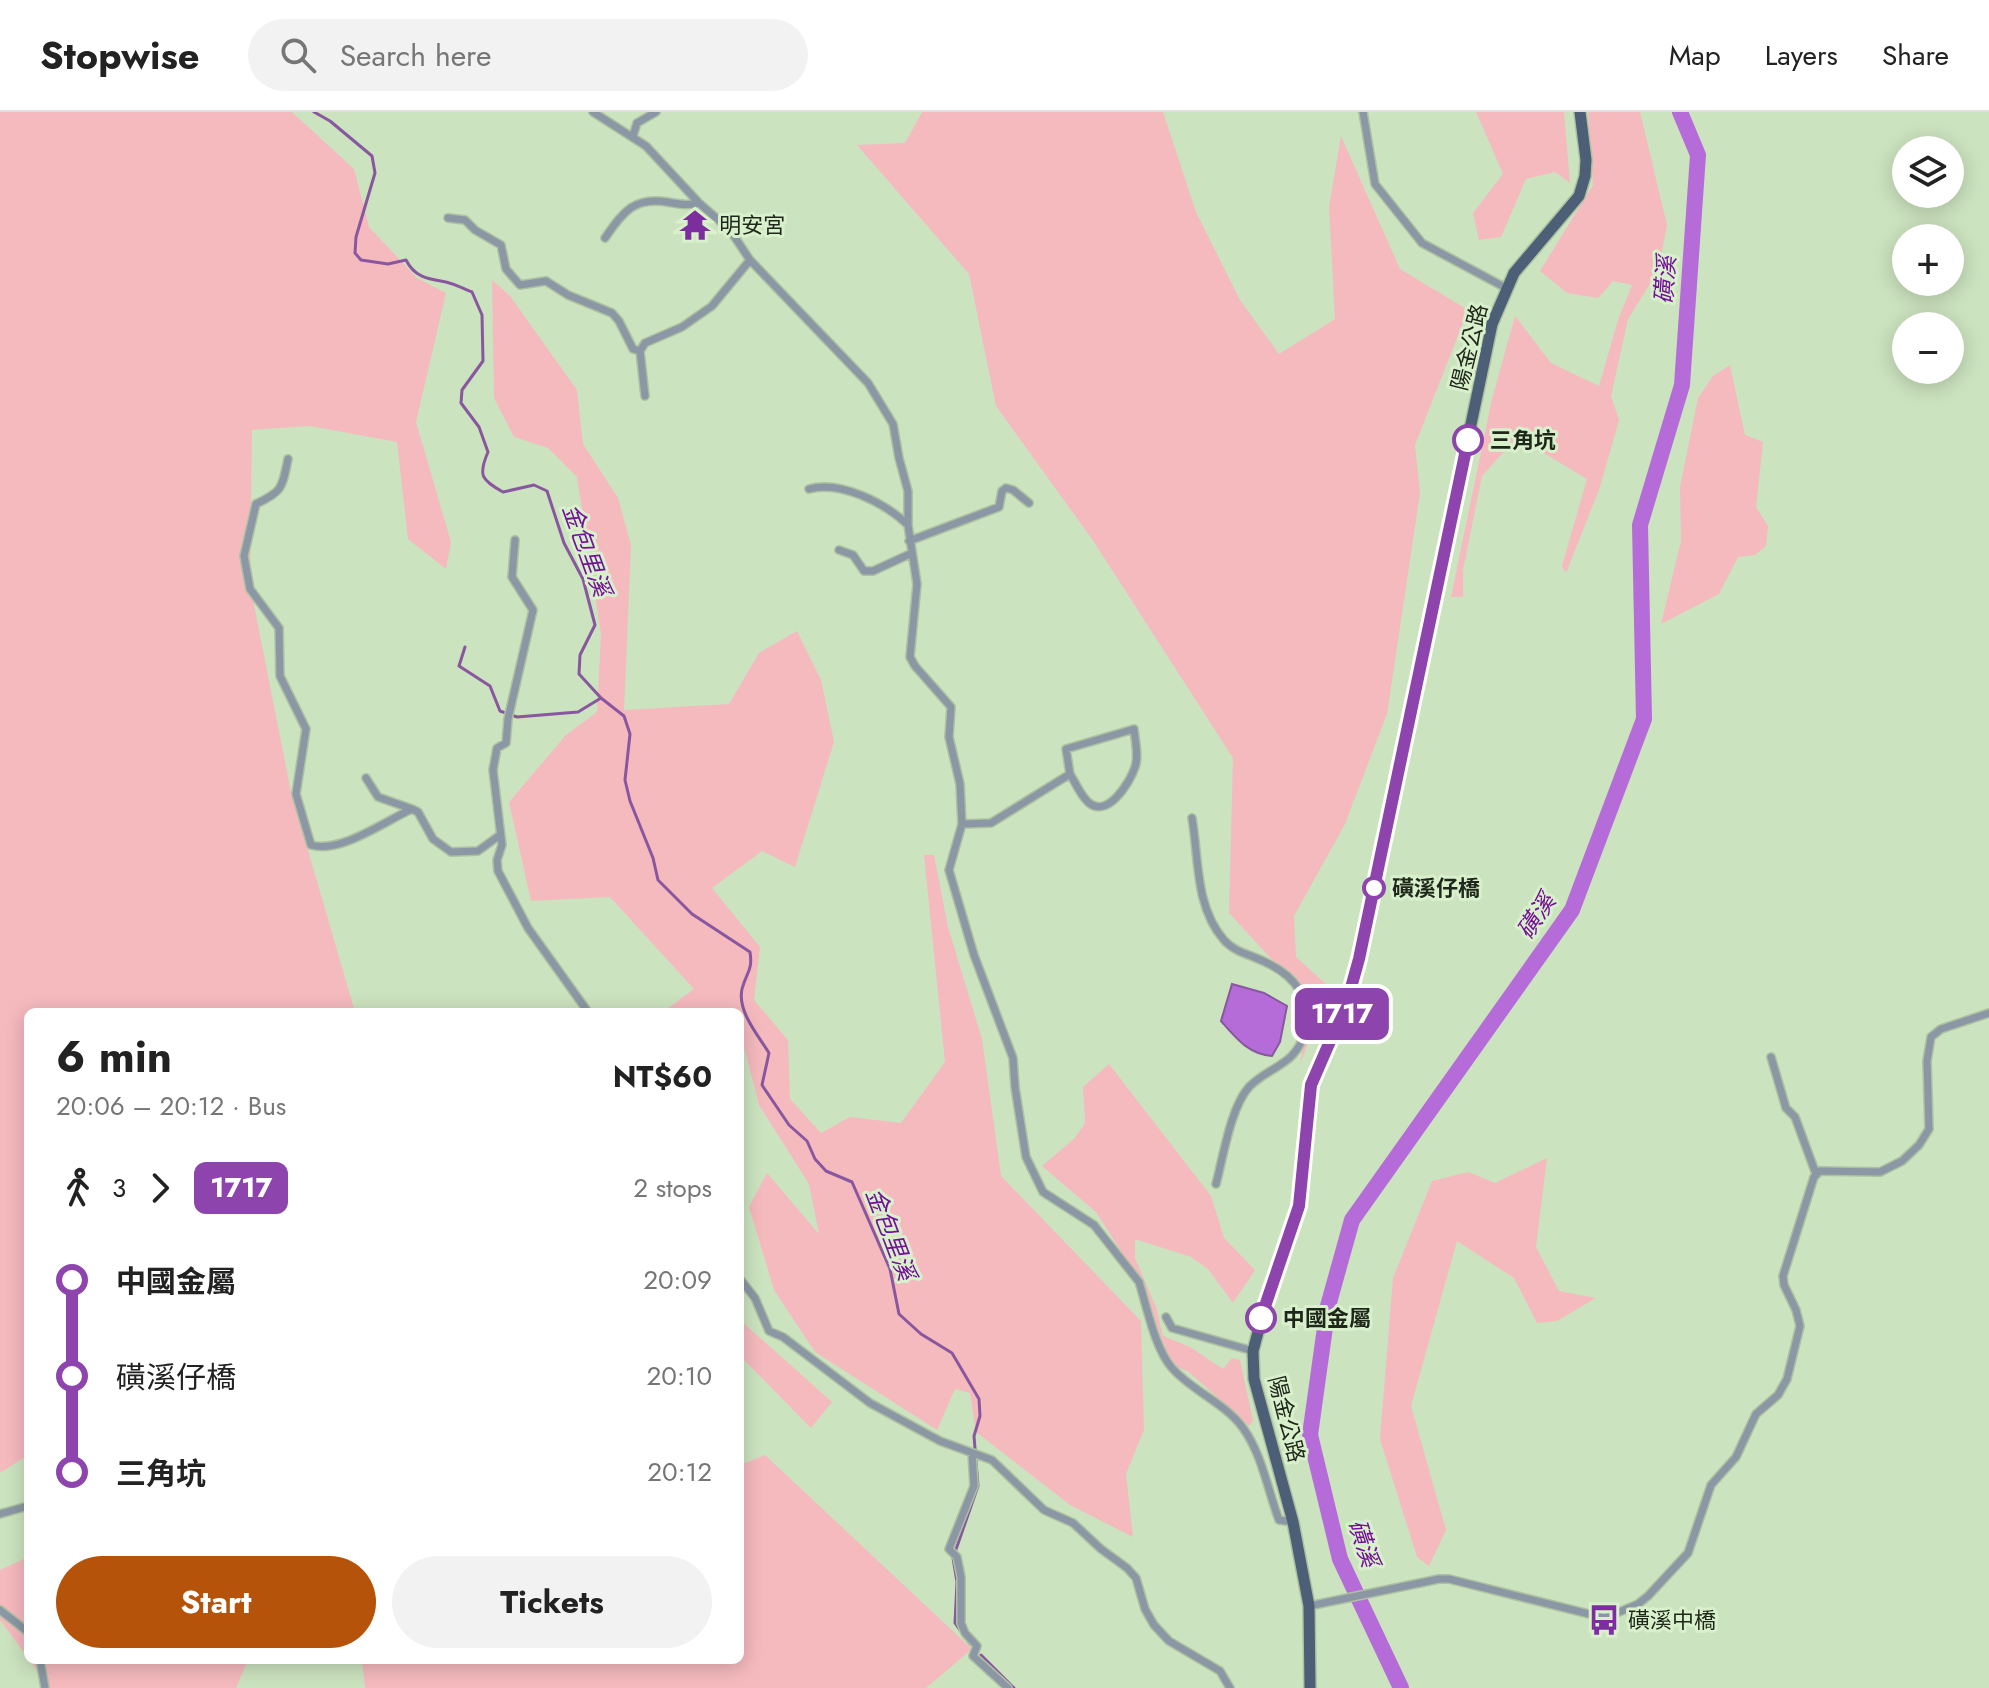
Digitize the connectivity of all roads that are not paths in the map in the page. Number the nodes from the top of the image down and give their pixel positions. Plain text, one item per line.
1 (593, 112) edge
2 (656, 112) edge
3 (1363, 112) edge
4 (1580, 112) edge
5 (633, 136) junction
6 (699, 203) junction
7 (448, 218) dead end
8 (605, 238) dead end
9 (750, 260) junction
10 (1506, 288) junction
11 (640, 351) junction
12 (645, 396) dead end
13 (288, 459) dead end
14 (809, 489) dead end
15 (1029, 503) dead end
16 (908, 525) junction
17 (515, 540) dead end
18 (909, 541) junction
19 (839, 550) dead end
20 (912, 553) junction
21 (1070, 774) junction
22 (366, 778) dead end
23 (412, 809) junction
24 (1192, 818) dead end
25 (962, 824) junction
26 (500, 835) junction
27 (585, 1008) edge
28 (1989, 1013) edge
29 (1771, 1057) dead end
30 (1816, 1174) junction
31 (1216, 1184) dead end
32 (744, 1284) edge
33 (1166, 1317) dead end
34 (1253, 1351) junction
35 (972, 1453) junction
36 (24, 1507) edge
37 (0, 1514) edge
38 (1293, 1522) junction
39 (1309, 1606) junction
40 (0, 1610) edge
41 (24, 1629) edge
42 (41, 1664) edge
43 (45, 1688) edge
44 (1008, 1688) edge
45 (1230, 1688) edge
46 (1310, 1688) edge

1 - 5 street
2 - 5 street
3 - 10 street
4 - 10 main road, 陽金公路
5 - 6 street
6 - 8 street
6 - 9 street
7 - 11 street
9 - 11 street
9 - 16 street
10 - 34 main road, 陽金公路
11 - 12 street
13 - 23 street
14 - 16 street
15 - 18 street
16 - 18 street
17 - 26 street
18 - 20 street
19 - 20 street
20 - 25 street
21 - 21 street
21 - 25 street
22 - 23 street
23 - 26 street
24 - 31 street
25 - 38 street
26 - 27 street
28 - 30 street
29 - 30 street
30 - 39 street
32 - 35 street
33 - 34 street
34 - 38 main road, 陽金公路
35 - 44 street
35 - 45 street
36 - 37 street
38 - 39 main road, 陽金公路
39 - 46 main road, 陽金公路
40 - 41 street
42 - 43 street

